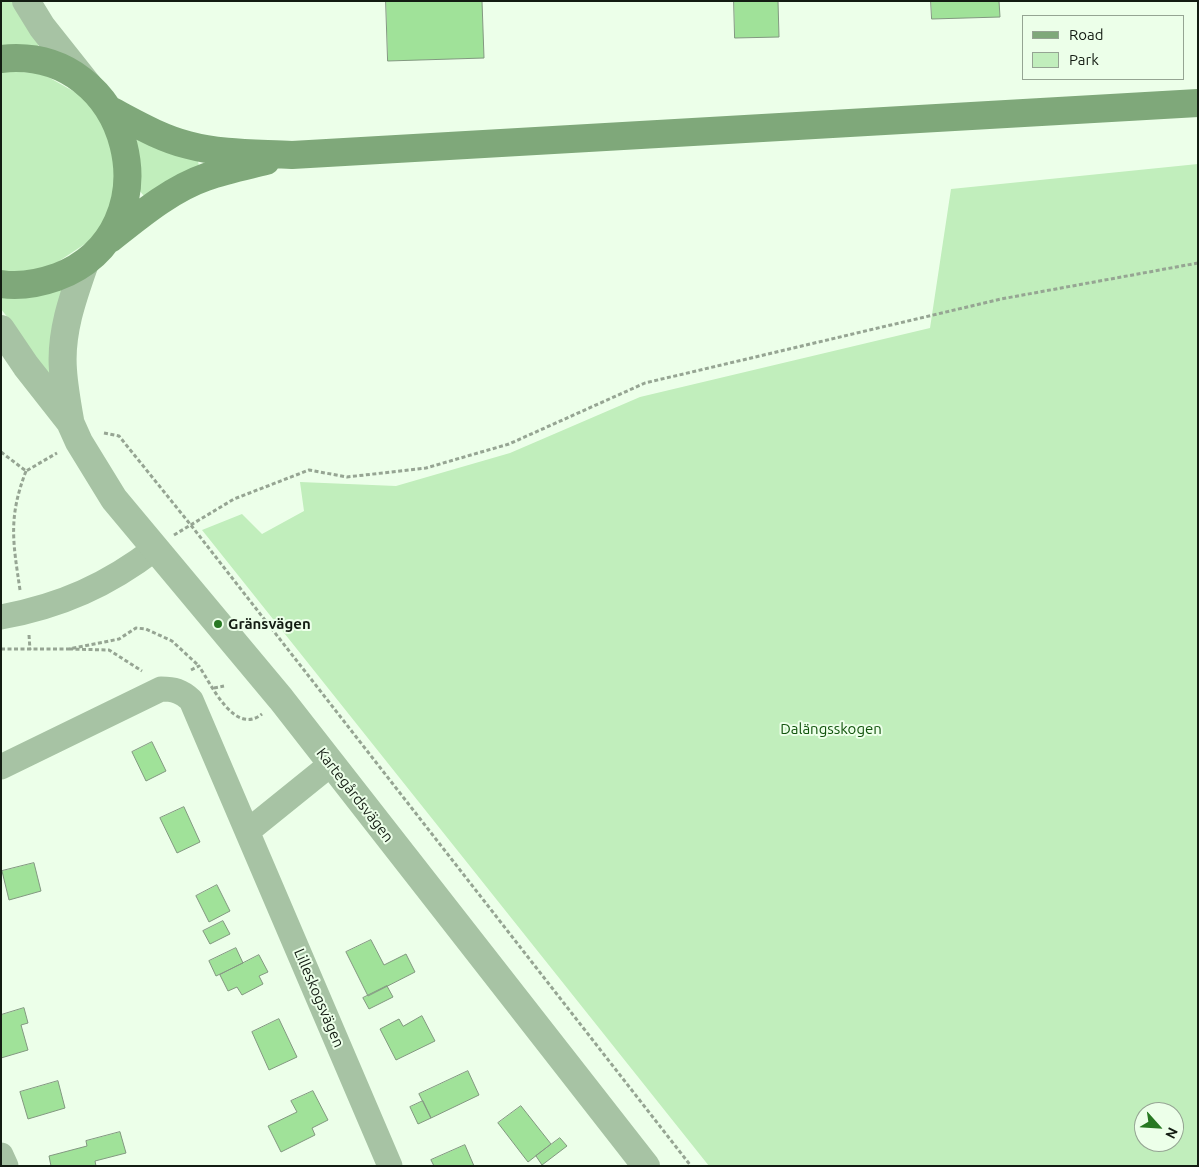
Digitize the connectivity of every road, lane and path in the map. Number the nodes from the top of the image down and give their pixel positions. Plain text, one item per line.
1 (26, 1) edge
2 (1, 59) edge
3 (89, 86) junction
4 (1198, 104) edge
5 (110, 110) junction
6 (292, 155) junction
7 (91, 257) junction
8 (1198, 263) edge
9 (1, 284) edge
10 (1, 329) edge
11 (74, 432) junction
12 (1, 452) edge
13 (26, 471) junction
14 (190, 524) junction
15 (156, 548) junction
16 (26, 612) junction
17 (1, 617) edge
18 (69, 648) junction
19 (1, 649) edge
20 (30, 650) junction
21 (199, 666) junction
22 (224, 686) dead end
23 (214, 688) junction
24 (161, 689) junction
25 (281, 699) junction
26 (332, 764) junction
27 (1, 767) edge
28 (248, 831) junction
29 (1, 1155) edge
30 (6, 1166) edge
31 (390, 1166) edge
32 (646, 1166) edge
33 (691, 1166) edge

1 - 3 street
2 - 3 main road
3 - 5 main road
4 - 6 main road
5 - 6 main road
5 - 7 main road
6 - 7 main road
7 - 9 main road
7 - 11 street, Kartegårdsvägen
8 - 14 path
10 - 11 street, Kartegårdsvägen
11 - 13 path
11 - 14 path
11 - 15 street, Kartegårdsvägen
12 - 13 path
13 - 16 path
14 - 15 path
14 - 33 path
15 - 16 street
15 - 25 street, Kartegårdsvägen
16 - 17 street
16 - 20 path
18 - 20 path
18 - 21 path
18 - 24 path
19 - 20 path
21 - 23 path
21 - 24 path
22 - 23 path
23 - 25 path
24 - 27 street
24 - 28 street, Lilleskogsvägen
25 - 26 street, Kartegårdsvägen
26 - 28 street
26 - 32 street, Kartegårdsvägen
28 - 31 street, Lilleskogsvägen
29 - 30 street

